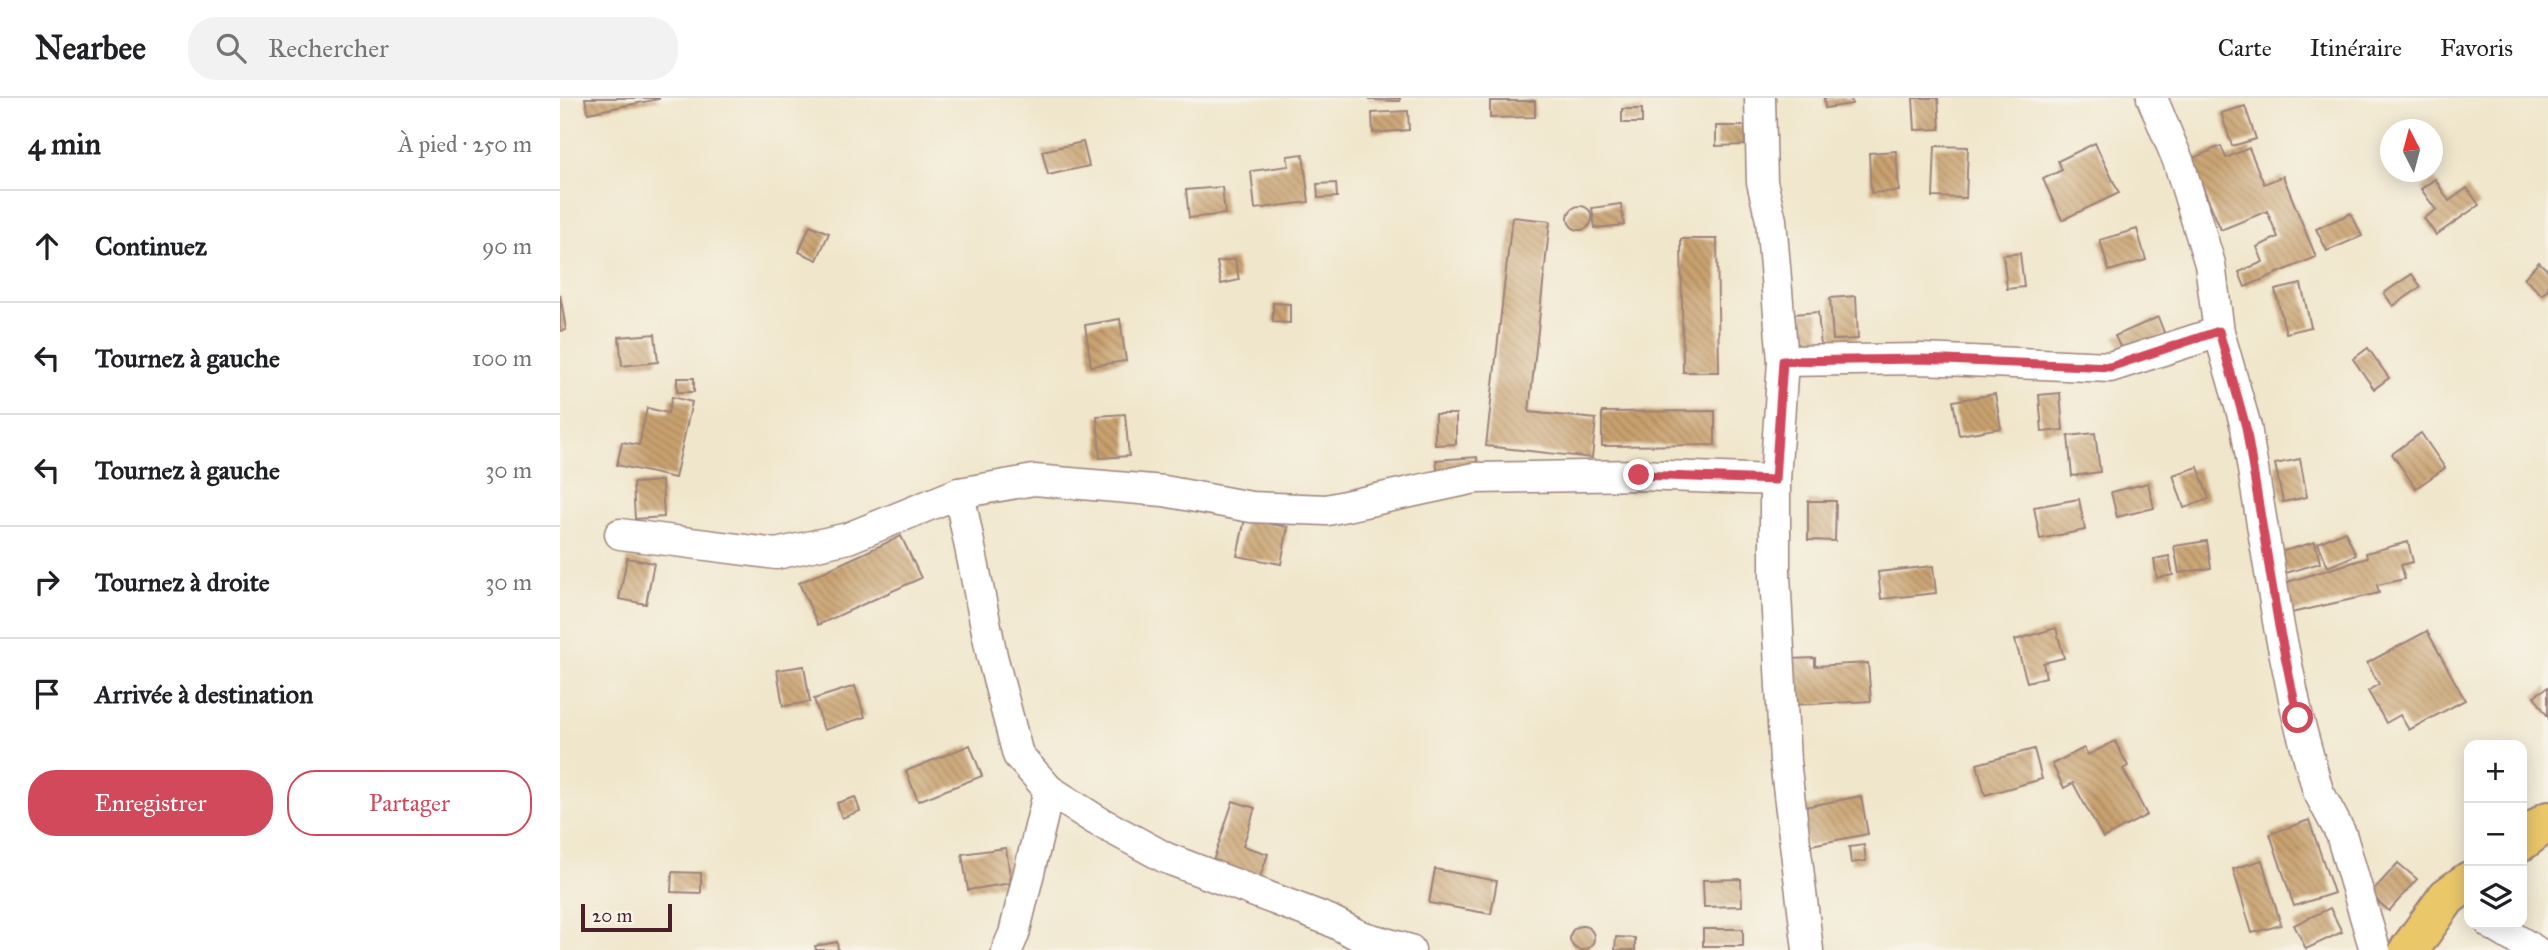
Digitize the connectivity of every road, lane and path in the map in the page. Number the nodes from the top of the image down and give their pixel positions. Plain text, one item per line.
1 (1760, 98) edge
2 (2152, 98) edge
3 (2219, 331) junction
4 (1783, 361) junction
5 (1775, 480) junction
6 (959, 493) junction
7 (620, 534) dead end
8 (1049, 790) junction
9 (2548, 821) edge
10 (2527, 837) edge
11 (2462, 896) edge
12 (2499, 929) edge
13 (1007, 950) edge
14 (1410, 950) edge
15 (1808, 950) edge
16 (2375, 950) edge
17 (2409, 950) edge
18 (2534, 950) edge

1 - 4 street
2 - 3 street
3 - 4 street
3 - 16 street
4 - 5 street
5 - 6 street
5 - 15 street
6 - 7 street
6 - 8 street
8 - 13 street
8 - 14 street
9 - 10 main road
11 - 17 main road
12 - 18 street

